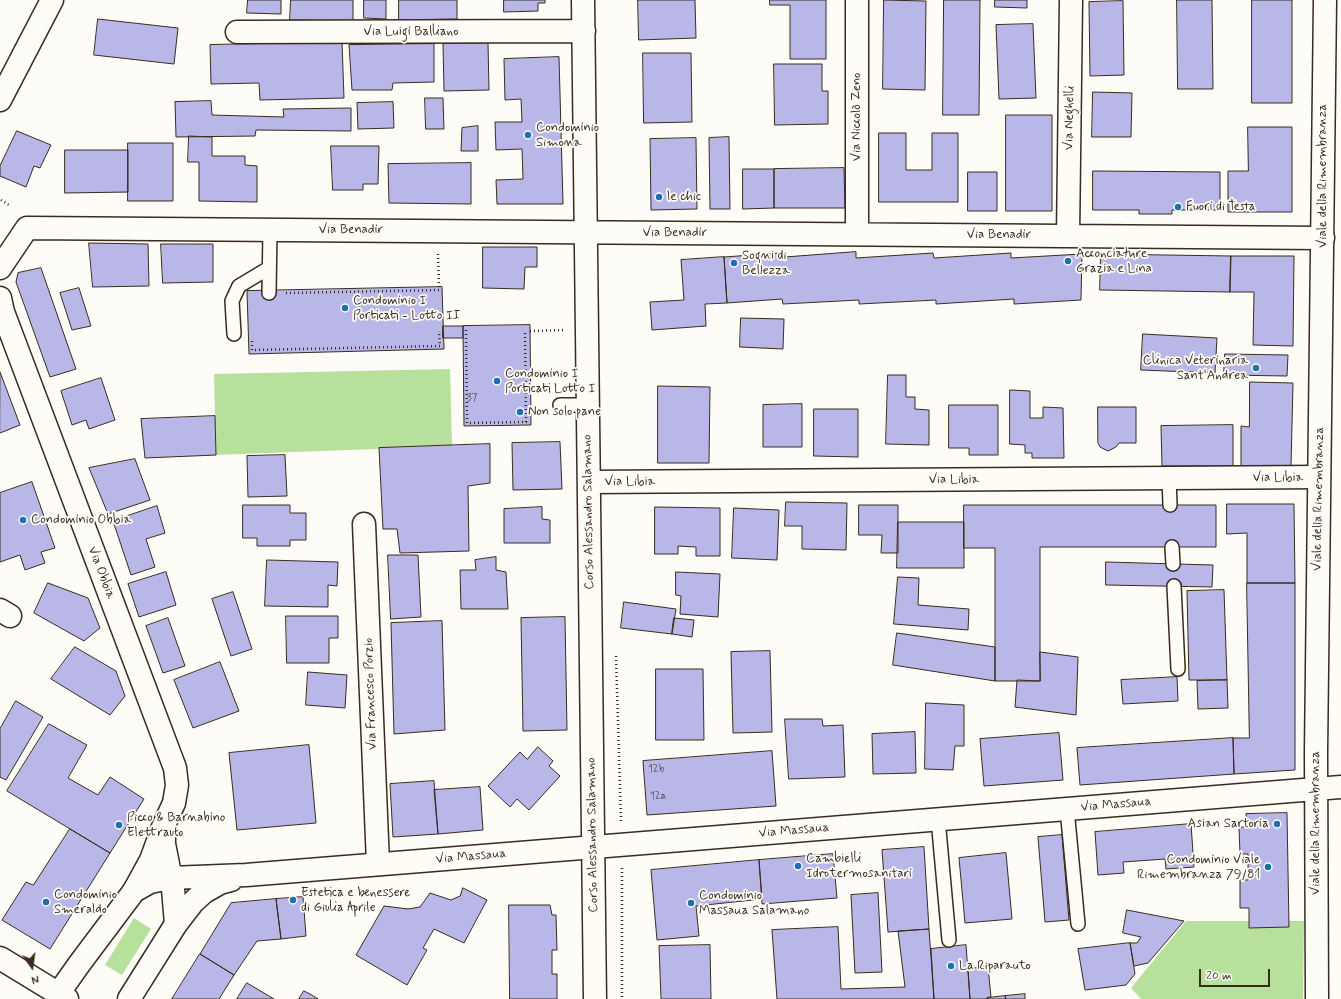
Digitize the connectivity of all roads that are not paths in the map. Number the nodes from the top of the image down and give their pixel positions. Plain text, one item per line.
1 (52, 0) edge
2 (584, 0) edge
3 (857, 0) edge
4 (1071, 0) edge
5 (1325, 0) edge
6 (584, 31) junction
7 (238, 32) dead end
8 (0, 100) edge
9 (270, 230) junction
10 (586, 232) junction
11 (857, 234) junction
12 (1068, 236) junction
13 (1323, 238) junction
14 (0, 268) edge
15 (269, 268) junction
16 (269, 293) road end
17 (0, 298) edge
18 (234, 334) dead end
19 (560, 405) dead end
20 (588, 405) junction
21 (1319, 477) junction
22 (1169, 478) junction
23 (589, 482) junction
24 (1170, 505) dead end
25 (364, 524) dead end
26 (1172, 547) dead end
27 (1173, 564) dead end
28 (1174, 586) dead end
29 (1178, 669) dead end
30 (1341, 787) edge
31 (1316, 789) junction
32 (1068, 809) junction
33 (938, 819) junction
34 (163, 826) junction
35 (593, 847) junction
36 (378, 864) junction
37 (246, 875) junction
38 (170, 878) junction
39 (134, 891) junction
40 (176, 924) junction
41 (1078, 924) dead end
42 (948, 940) dead end
43 (0, 958) edge
44 (63, 996) edge
45 (129, 999) edge
46 (595, 999) edge
47 (1317, 999) edge

1 - 8 street
2 - 6 street, Corso Alessandro Salamano
3 - 11 street, Via Niccolò Zeno
4 - 12 street, Via Neghelli
5 - 13 street, Viale della Rimembranza
6 - 7 street, Via Luigi Balliano
6 - 10 street, Corso Alessandro Salamano
9 - 10 street, Via Benadir
9 - 14 street, Via Benadir
9 - 15 lane
10 - 11 street, Via Benadir
10 - 20 street, Corso Alessandro Salamano
11 - 12 street, Via Benadir
12 - 13 street, Via Benadir
13 - 21 street, Viale della Rimembranza
15 - 16 lane
15 - 18 lane
17 - 34 street, Via Obbia
19 - 20 lane
20 - 23 street, Corso Alessandro Salamano
21 - 22 street, Via Libia
21 - 31 street, Viale della Rimembranza
22 - 23 street, Via Libia
22 - 24 lane
23 - 35 street, Corso Alessandro Salamano
25 - 36 street, Via Francesco Porzio
26 - 27 lane
28 - 29 lane
30 - 31 street, Via Massaua
31 - 32 street, Via Massaua
31 - 47 street, Viale della Rimembranza
32 - 33 street, Via Massaua
32 - 41 lane
33 - 35 street, Via Massaua
33 - 42 lane
34 - 38 street
34 - 39 street, Via Obbia
35 - 36 street, Via Massaua
35 - 46 street, Corso Alessandro Salamano
36 - 37 street, Via Massaua
37 - 38 street
37 - 40 street
38 - 39 street
38 - 40 street
39 - 44 street, Via Obbia
40 - 45 street
43 - 44 street

